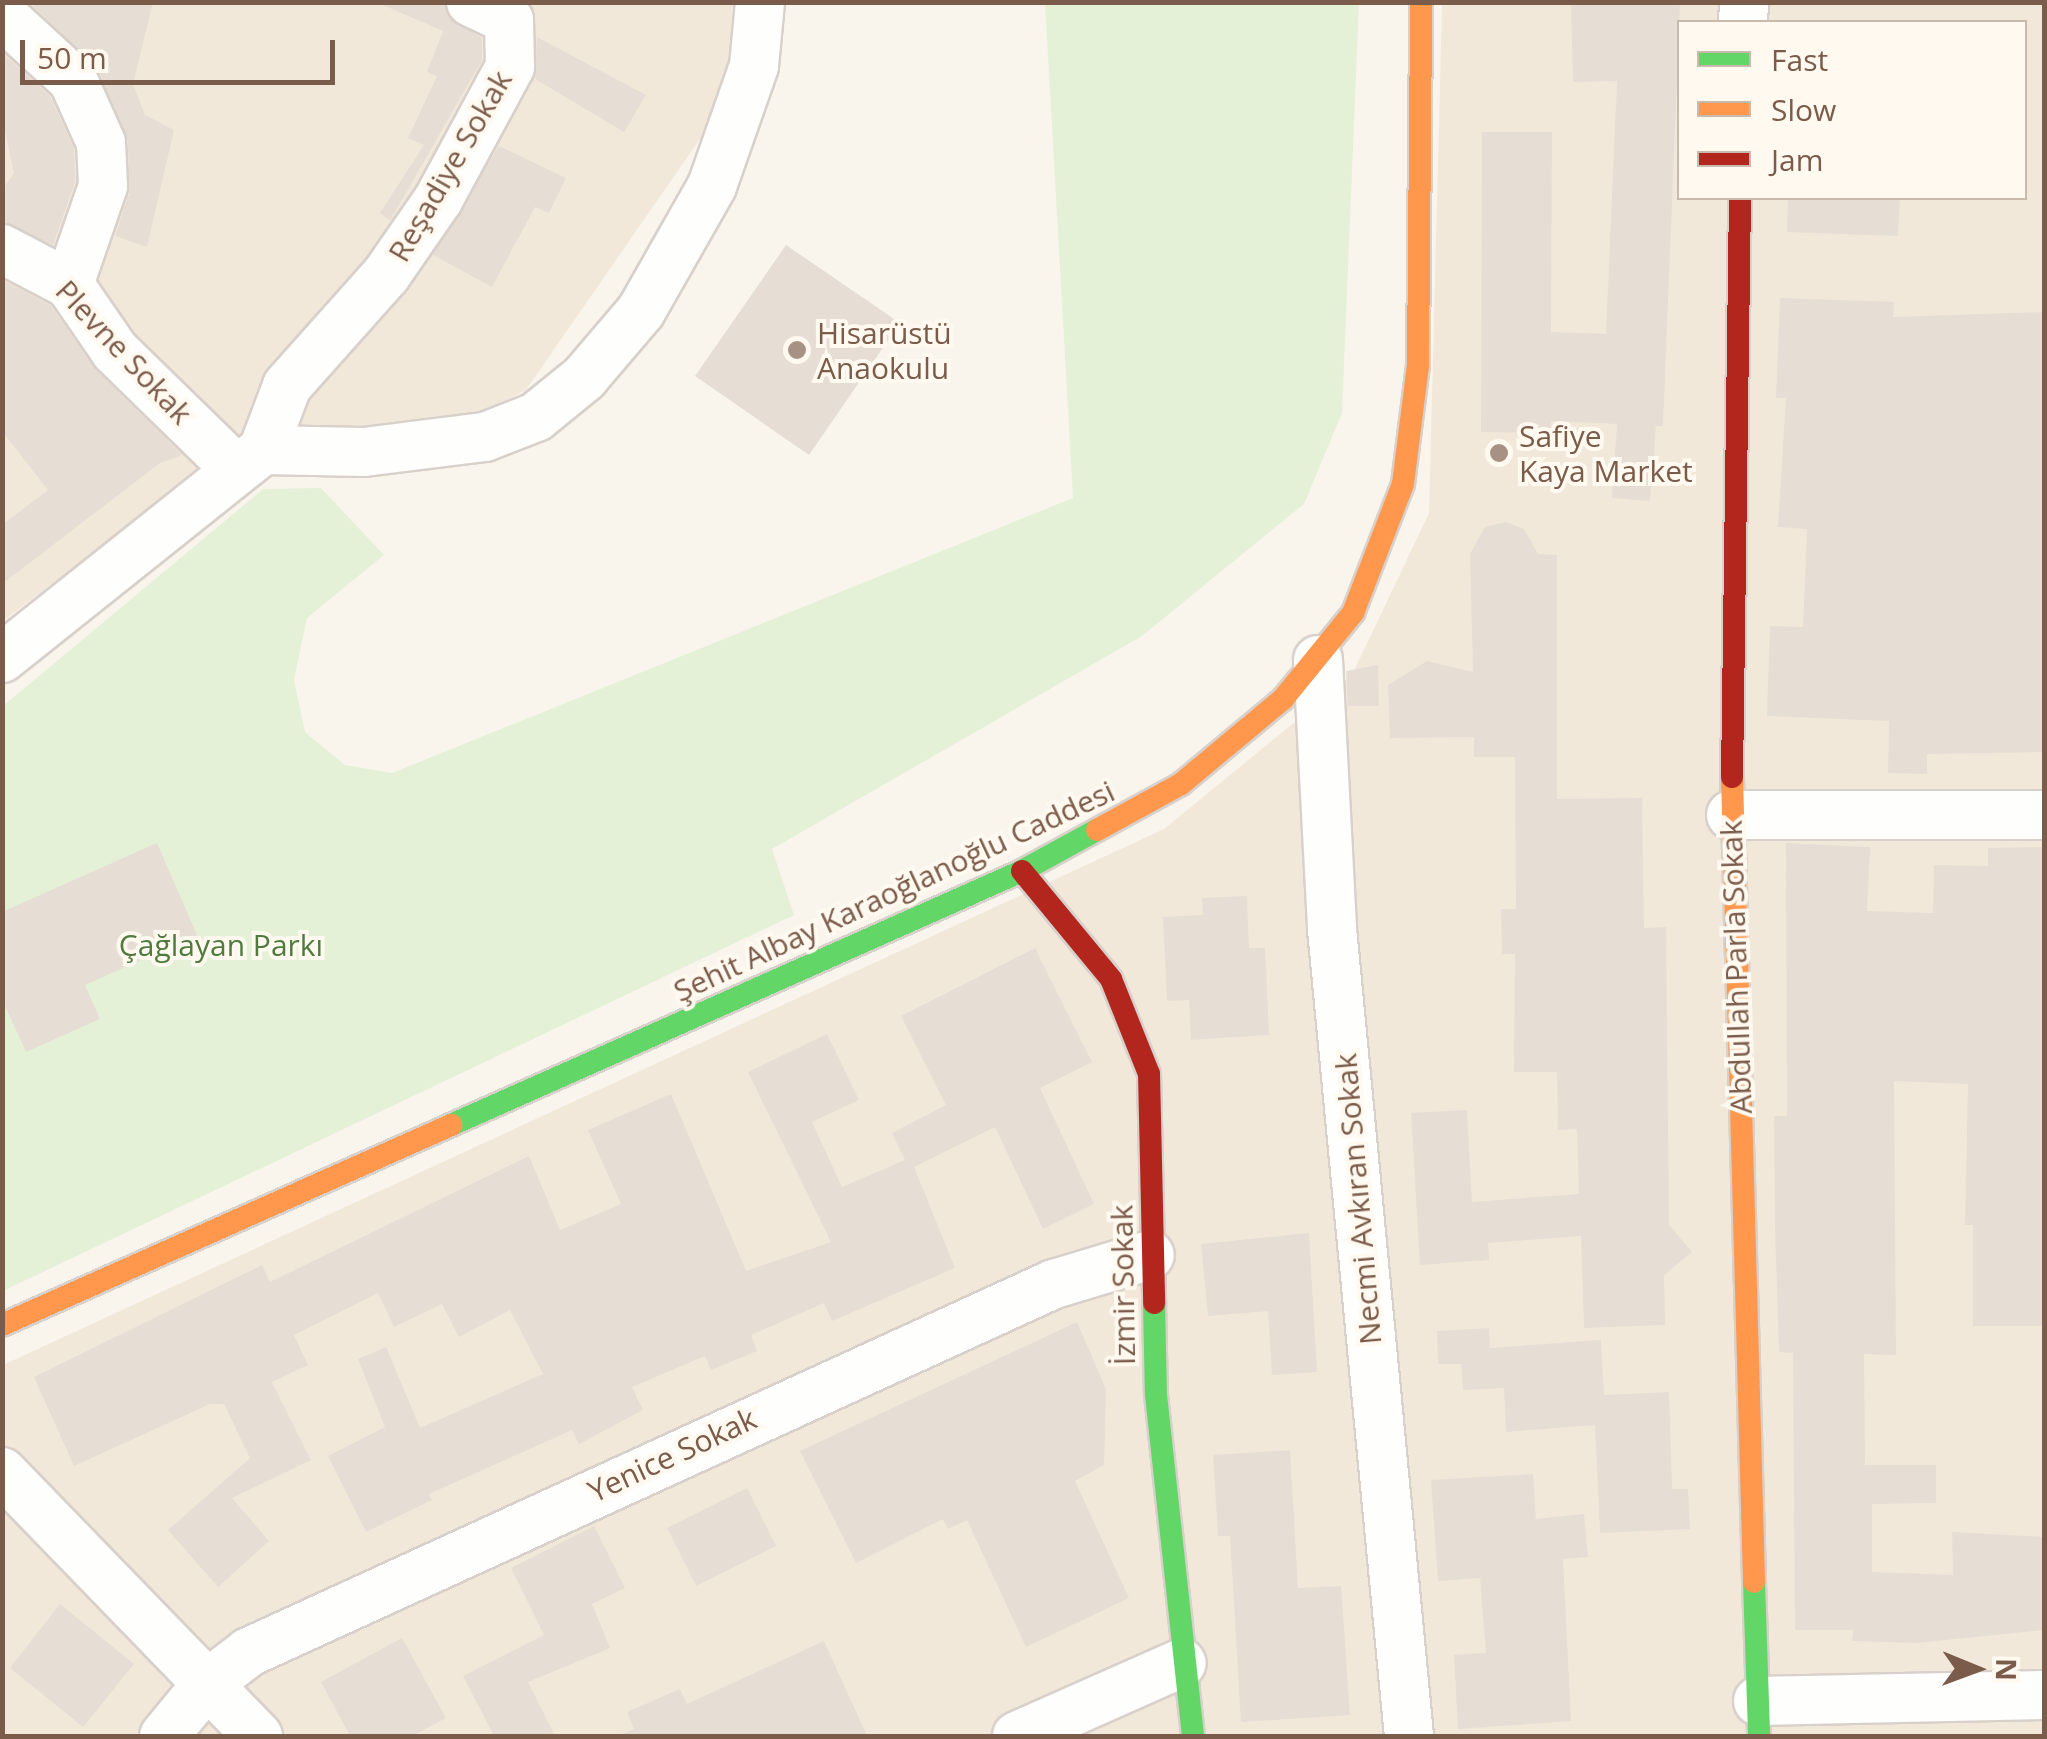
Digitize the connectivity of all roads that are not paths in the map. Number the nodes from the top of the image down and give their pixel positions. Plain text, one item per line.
1 (760, 2) edge
2 (1421, 2) edge
3 (490, 11) edge
4 (2, 14) edge
5 (1740, 200) edge
6 (2, 249) edge
7 (69, 284) junction
8 (249, 459) junction
9 (2, 658) edge
10 (1318, 660) junction
11 (1731, 815) junction
12 (2044, 816) edge
13 (1022, 871) junction
14 (1150, 1255) junction
15 (2, 1326) edge
16 (2, 1472) edge
17 (1182, 1663) junction
18 (207, 1684) junction
19 (2044, 1695) edge
20 (1759, 1719) edge
21 (164, 1736) edge
22 (258, 1736) edge
23 (1017, 1736) edge
24 (1192, 1736) edge
25 (1409, 1736) edge

1 - 8 street
2 - 10 street, Şehit Albay Karaoğlanoğlu Caddesi
3 - 8 street, Reşadiye Sokak
4 - 7 street
5 - 11 street, Abdullah Parla Sokak
6 - 7 street, Plevne Sokak
7 - 8 street, Plevne Sokak
8 - 9 street
10 - 13 street, Şehit Albay Karaoğlanoğlu Caddesi
10 - 25 street, Necmi Avkıran Sokak
11 - 12 street
11 - 20 street, Abdullah Parla Sokak
13 - 14 street, İzmir Sokak
13 - 15 street, Şehit Albay Karaoğlanoğlu Caddesi
14 - 17 street, İzmir Sokak
14 - 18 street, Yenice Sokak
16 - 18 street
17 - 23 street
17 - 24 street, İzmir Sokak
18 - 21 street, Yenice Sokak
18 - 22 street
19 - 20 street

